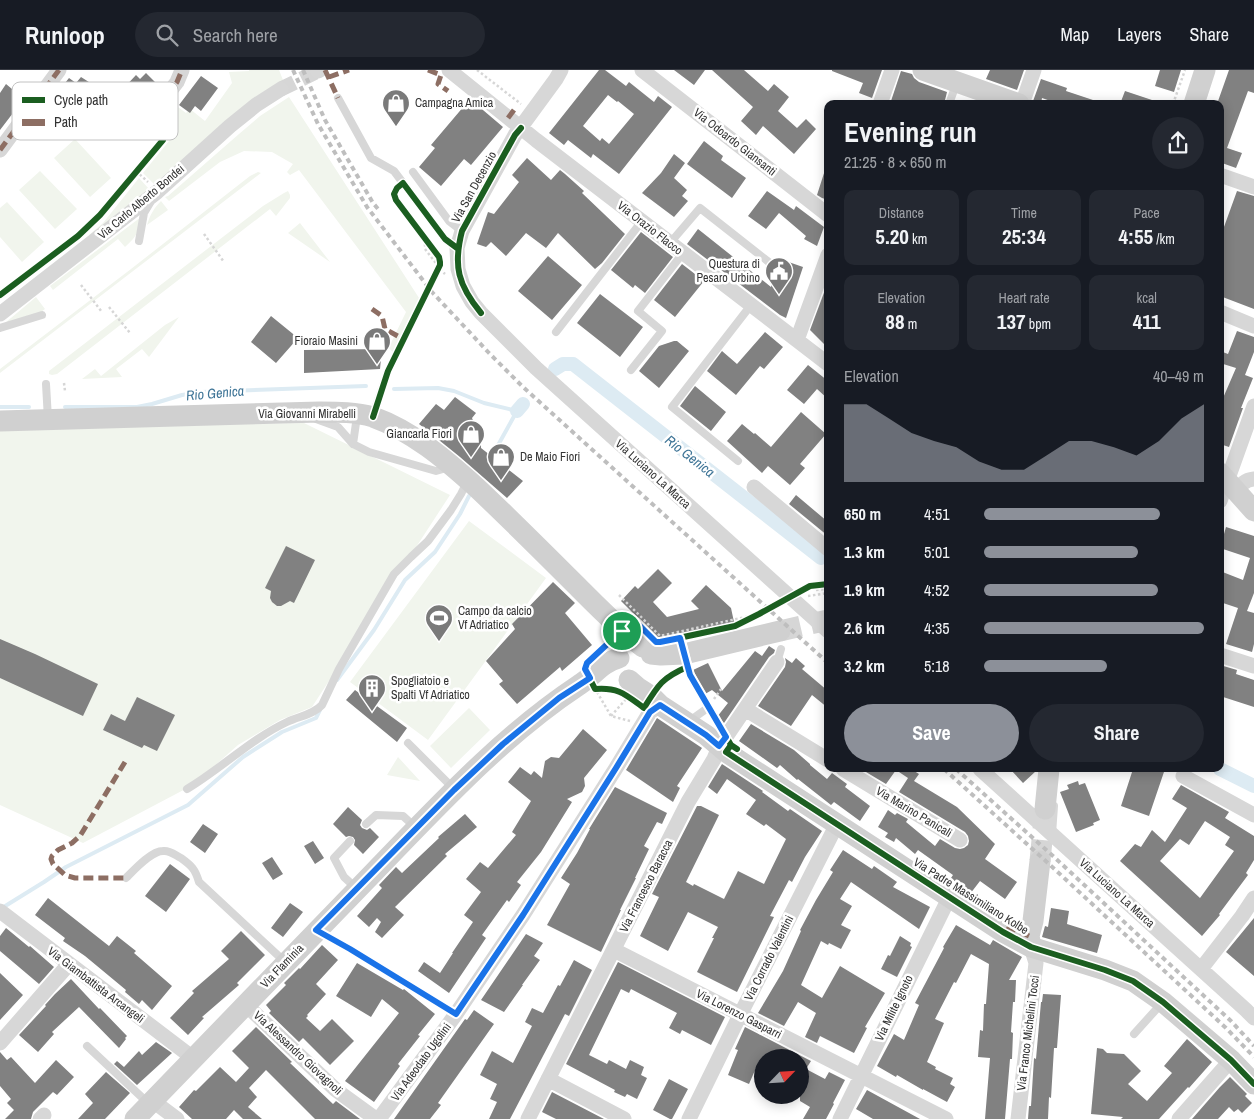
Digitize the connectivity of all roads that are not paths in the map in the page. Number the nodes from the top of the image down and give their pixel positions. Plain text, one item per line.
1 (59, 70) edge
2 (182, 70) edge
3 (449, 70) edge
4 (561, 70) edge
5 (642, 70) edge
6 (892, 70) edge
7 (923, 70) edge
8 (1034, 70) edge
9 (1196, 70) edge
10 (1205, 70) edge
11 (50, 82) edge
12 (177, 82) edge
13 (957, 82) junction
14 (281, 89) tunnel mouth
15 (338, 98) dead end
16 (881, 100) edge
17 (950, 100) edge
18 (1009, 100) edge
19 (1022, 100) edge
20 (1185, 100) edge
21 (1195, 100) edge
22 (520, 128) junction
23 (12, 134) edge
24 (0, 150) edge
25 (413, 172) dead end
26 (1224, 176) edge
27 (1254, 187) edge
28 (154, 189) junction
29 (824, 212) edge
30 (642, 221) junction
31 (462, 231) junction
32 (138, 242) dead end
33 (670, 243) junction
34 (458, 248) junction
35 (683, 253) junction
36 (770, 263) dead end
37 (824, 266) edge
38 (751, 305) junction
39 (481, 313) joint
40 (0, 314) edge
41 (1224, 314) edge
42 (42, 315) dead end
43 (1254, 326) edge
44 (0, 328) edge
45 (556, 332) dead end
46 (797, 340) junction
47 (824, 361) edge
48 (631, 370) dead end
49 (388, 371) dead end
50 (46, 384) dead end
51 (1254, 406) edge
52 (300, 412) junction
53 (365, 416) junction
54 (48, 419) junction
55 (0, 421) edge
56 (353, 444) junction
57 (738, 461) dead end
58 (450, 464) junction
59 (1254, 479) edge
60 (468, 480) junction
61 (754, 487) dead end
62 (1226, 487) edge
63 (1254, 511) edge
64 (824, 546) edge
65 (824, 627) edge
66 (622, 631) junction
67 (780, 647) joint
68 (647, 650) junction
69 (1224, 656) edge
70 (1254, 666) edge
71 (624, 677) junction
72 (656, 701) junction
73 (709, 707) dead end
74 (745, 709) junction
75 (687, 723) junction
76 (408, 743) dead end
77 (719, 746) junction
78 (824, 758) edge
79 (848, 772) edge
80 (983, 772) edge
81 (1052, 772) edge
82 (1053, 772) edge
83 (1184, 776) dead end
84 (187, 789) dead end
85 (454, 790) junction
86 (1045, 809) tunnel mouth
87 (1254, 815) edge
88 (366, 824) dead end
89 (837, 824) junction
90 (416, 829) junction
91 (1052, 834) junction
92 (960, 840) dead end
93 (350, 841) dead end
94 (1040, 861) tunnel mouth
95 (126, 878) dead end
96 (357, 889) junction
97 (949, 898) junction
98 (1254, 898) edge
99 (6, 915) edge
100 (316, 930) junction
101 (1031, 947) junction
102 (614, 950) junction
103 (285, 962) junction
104 (69, 964) junction
105 (1201, 969) junction
106 (1163, 1002) junction
107 (245, 1004) junction
108 (456, 1014) junction
109 (740, 1015) junction
110 (1254, 1018) edge
111 (1134, 1034) dead end
112 (0, 1042) edge
113 (87, 1046) dead end
114 (193, 1058) junction
115 (1231, 1060) junction
116 (861, 1076) junction
117 (548, 1079) junction
118 (1254, 1084) edge
119 (146, 1108) edge
120 (177, 1119) edge
121 (378, 1119) edge
122 (528, 1119) edge
123 (624, 1119) edge
124 (690, 1119) edge
125 (840, 1119) edge
126 (946, 1119) edge
127 (1018, 1119) edge
128 (1179, 1119) edge

1 - 11 street
2 - 12 street
3 - 22 street
4 - 22 street, Via San Decenzio
5 - 29 street, Via Odoardo Giansanti
6 - 16 street
7 - 13 street
8 - 19 street
9 - 20 street
10 - 21 street
13 - 17 lane
13 - 18 street
14 - 28 street, Via Carlo Alberto Bondei
15 - 34 lane
22 - 30 street, Via Orazio Flacco
22 - 31 street, Via San Decenzio
23 - 24 street
25 - 31 lane
26 - 27 street
28 - 32 lane
28 - 40 street, Via Carlo Alberto Bondei
30 - 33 street, Via Orazio Flacco
30 - 45 lane
31 - 34 street, Via San Decenzio
33 - 35 street, Via Orazio Flacco
33 - 36 lane
34 - 39 street, Via San Decenzio
35 - 38 street, Via Orazio Flacco
35 - 48 lane
37 - 46 street
38 - 46 street, Via Orazio Flacco
38 - 57 lane
39 - 65 street, Via Luciano La Marca
41 - 43 street
42 - 44 lane
46 - 47 street, Via Orazio Flacco
49 - 53 lane
50 - 54 lane
51 - 62 street
52 - 53 street, Via Giovanni Mirabelli
52 - 54 street, Via Giovanni Mirabelli
52 - 56 lane
53 - 56 lane
53 - 58 street, Via Giovanni Mirabelli
54 - 55 street, Via Giovanni Mirabelli
56 - 58 lane
58 - 60 street, Via Giovanni Mirabelli
59 - 62 street
60 - 66 street, Via Giovanni Mirabelli
60 - 84 lane
61 - 64 street
62 - 63 street
66 - 68 street, Via Giovanni Mirabelli
66 - 71 street
67 - 68 street
67 - 74 street, Via Francesco Baracca
68 - 71 street
68 - 71 street
69 - 70 street
71 - 72 street, Via Padre Massimiliano Kolbe
71 - 85 street, Via Flaminia
72 - 75 street, Via Padre Massimiliano Kolbe
72 - 108 street, Via Adeodato Ugolini
73 - 75 lane
74 - 77 street, Via Francesco Baracca
74 - 78 street
75 - 77 street, Via Padre Massimiliano Kolbe
76 - 85 lane
77 - 89 street, Via Padre Massimiliano Kolbe
77 - 102 street, Via Francesco Baracca
79 - 92 street, Via Marino Panicali
80 - 91 street, Via Luciano La Marca
81 - 86 street
82 - 91 lane
83 - 87 street
85 - 90 street, Via Flaminia
88 - 90 lane
89 - 97 street, Via Padre Massimiliano Kolbe
89 - 109 street, Via Corrado Valentini
90 - 96 street, Via Flaminia
91 - 105 street, Via Luciano La Marca
93 - 96 lane
94 - 101 street
95 - 103 lane
96 - 100 street, Via Flaminia
97 - 101 street, Via Padre Massimiliano Kolbe
97 - 116 street, Via Milite Ignoto
98 - 105 street
99 - 104 street, Via Giambattista Arcangeli
100 - 103 street, Via Flaminia
100 - 108 lane
101 - 106 street, Via Padre Massimiliano Kolbe
101 - 127 street, Via Franco Michelini Tocci
102 - 109 street, Via Lorenzo Gasparri
102 - 117 street, Via Francesco Baracca
103 - 107 street, Via Flaminia
104 - 112 street
104 - 114 street, Via Giambattista Arcangeli
105 - 110 street, Via Luciano La Marca
106 - 111 lane
106 - 115 street, Via Padre Massimiliano Kolbe
107 - 114 street, Via Flaminia
107 - 121 street, Via Alessandro Giovagnoli
108 - 121 street, Via Adeodato Ugolini
109 - 116 street, Via Lorenzo Gasparri
109 - 124 street, Via Corrado Valentini
113 - 119 lane
114 - 119 street, Via Flaminia
115 - 118 street, Via Padre Massimiliano Kolbe
115 - 128 street
116 - 125 street, Via Milite Ignoto
116 - 126 street, Via Lorenzo Gasparri
117 - 122 street, Via Francesco Baracca
117 - 123 street
119 - 120 street

